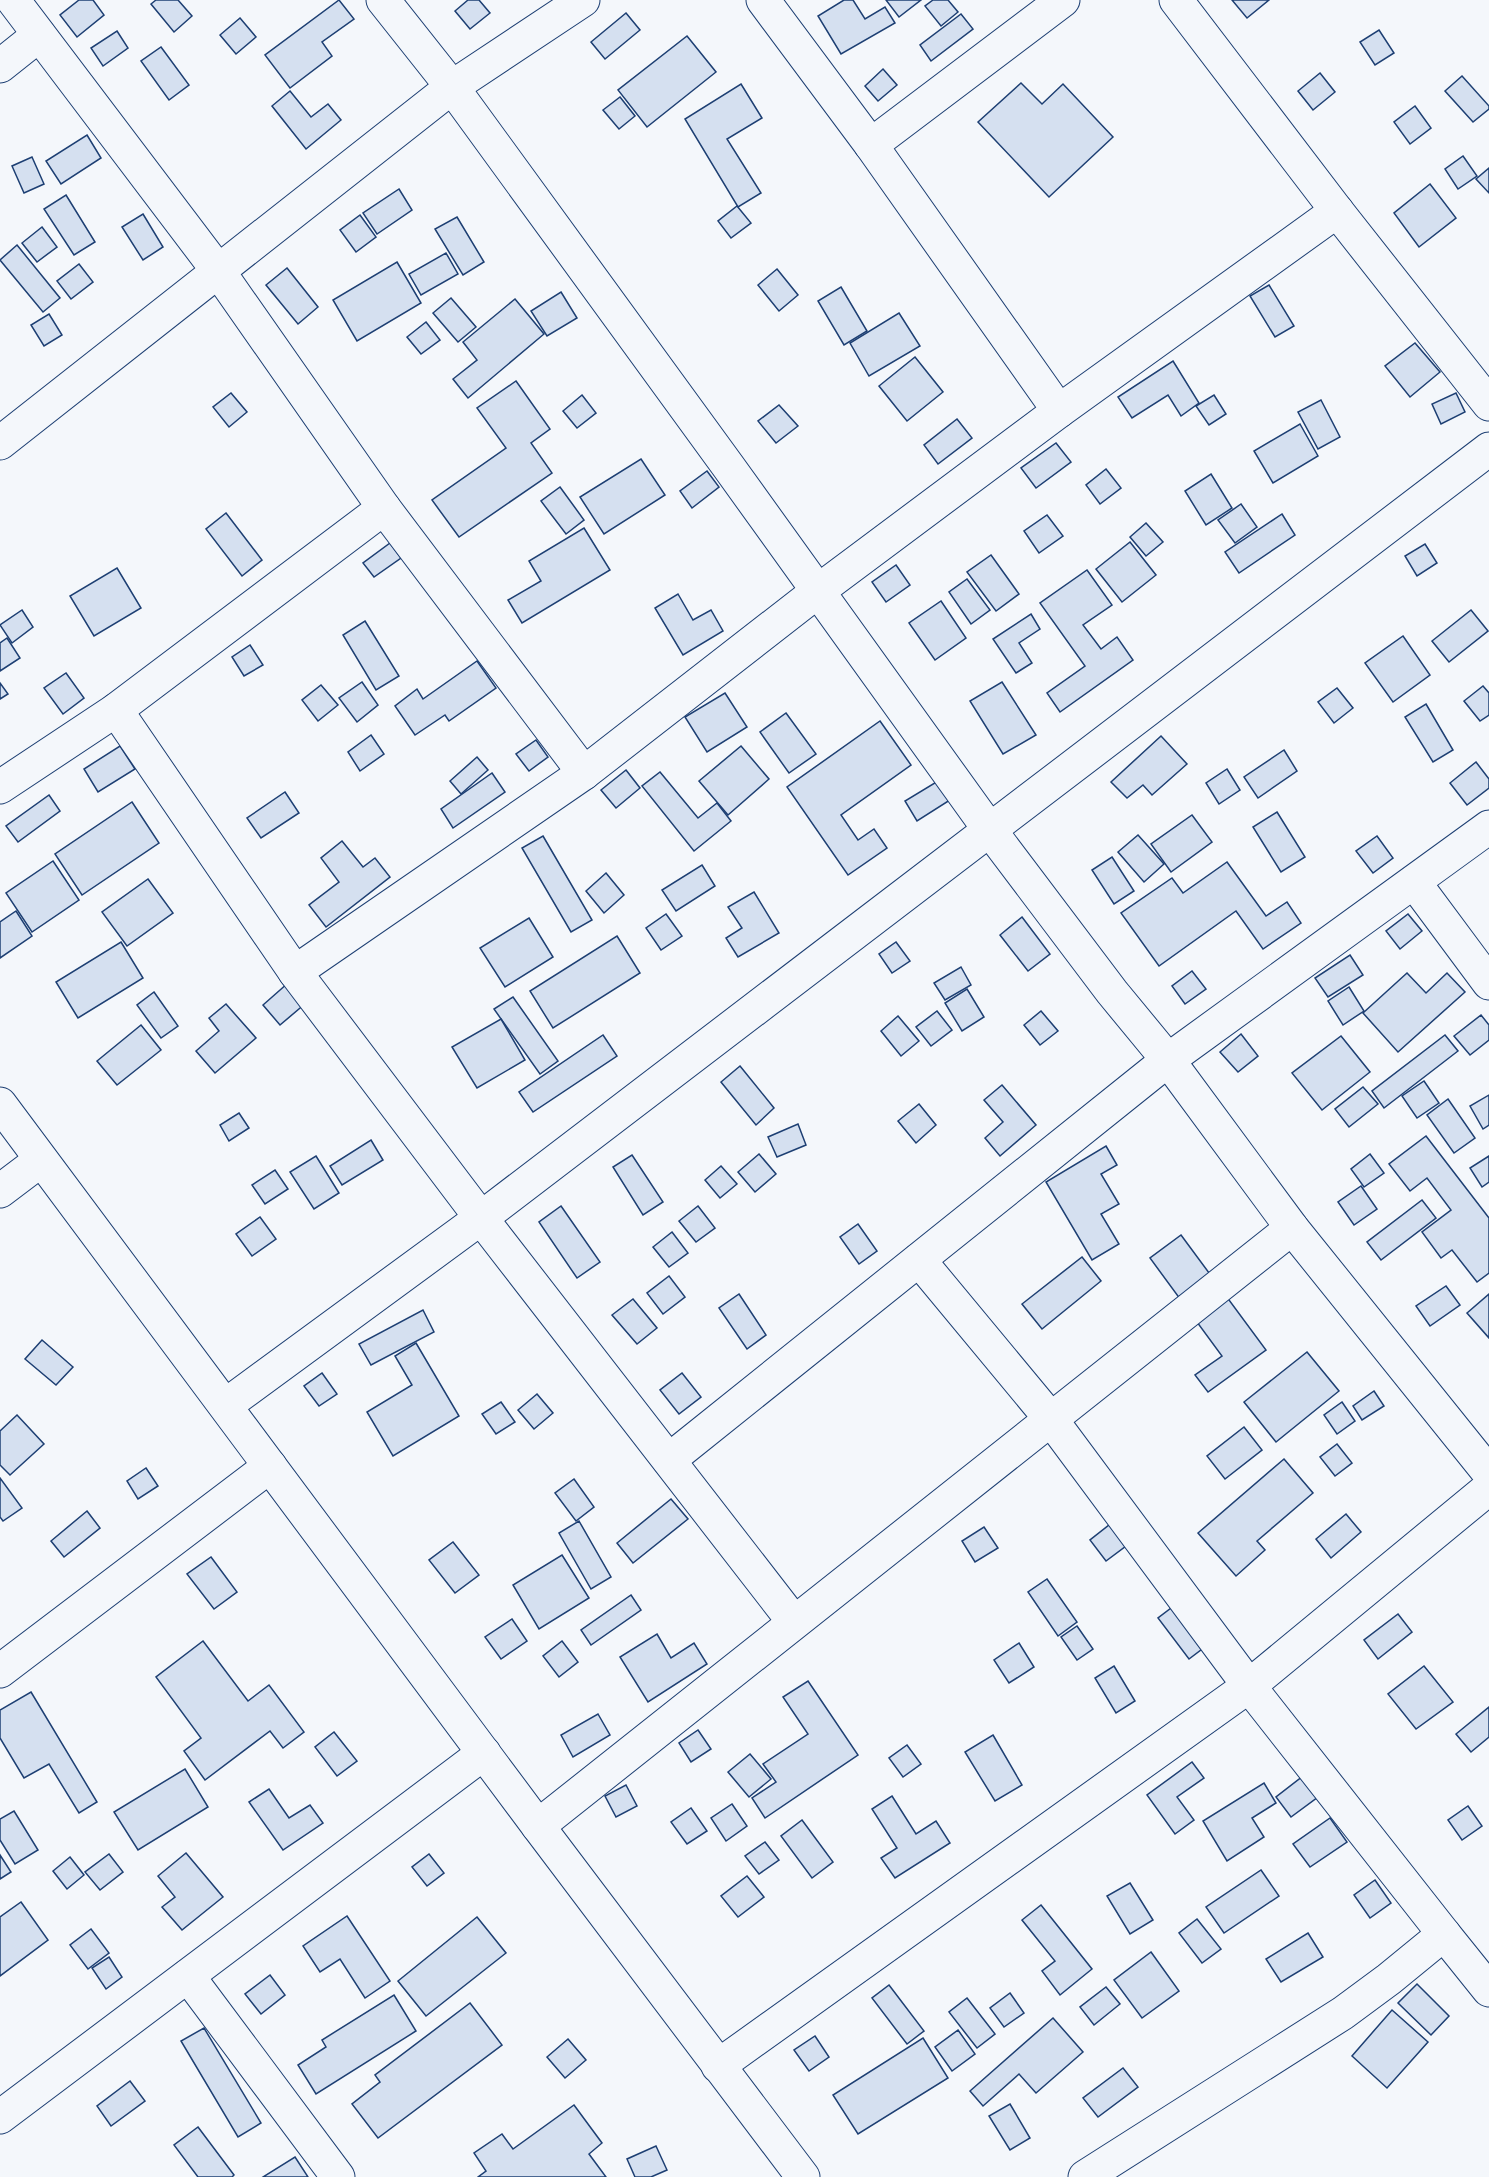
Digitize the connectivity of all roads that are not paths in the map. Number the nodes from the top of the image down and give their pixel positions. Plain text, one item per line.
1 (13, 0) edge
2 (383, 0) edge
3 (582, 0) edge
4 (764, 0) edge
5 (1063, 0) edge
6 (1176, 0) edge
7 (39, 35) junction
8 (0, 66) edge
9 (452, 87) junction
10 (871, 145) junction
11 (1337, 211) junction
12 (219, 272) junction
13 (1489, 404) edge
14 (1059, 411) junction
15 (0, 443) edge
16 (1489, 449) edge
17 (384, 508) junction
18 (818, 591) junction
19 (116, 710) junction
20 (584, 773) junction
21 (0, 787) edge
22 (1489, 827) edge
23 (989, 829) junction
24 (1414, 882) junction
25 (295, 972) junction
26 (1489, 983) edge
27 (1167, 1060) junction
28 (0, 1104) edge
29 (41, 1160) junction
30 (0, 1191) edge
31 (481, 1218) junction
32 (1292, 1228) junction
33 (919, 1260) junction
34 (226, 1405) junction
35 (1050, 1418) junction
36 (669, 1460) junction
37 (270, 1466) junction
38 (1489, 1473) edge
39 (1489, 1488) edge
40 (794, 1622) junction
41 (0, 1671) edge
42 (1249, 1686) junction
43 (484, 1753) junction
44 (537, 1826) junction
45 (1444, 1934) junction
46 (188, 1976) junction
47 (1489, 1990) edge
48 (718, 2066) junction
49 (0, 2117) edge
50 (338, 2177) edge
51 (803, 2177) edge
52 (1085, 2177) edge

1 - 7 street
2 - 9 street
3 - 9 street
4 - 10 street
5 - 10 street
6 - 11 street
7 - 8 street
7 - 12 street
9 - 12 street
9 - 18 street
10 - 14 street
11 - 13 street
11 - 14 street
12 - 15 street
12 - 17 street
14 - 18 street
16 - 23 street
17 - 19 street
17 - 20 street
18 - 20 street
18 - 23 street
19 - 21 street
19 - 25 street
20 - 25 street
22 - 24 street
23 - 27 street
23 - 31 street
24 - 26 street
24 - 27 street
25 - 31 street
27 - 32 street
27 - 33 street
28 - 29 street
29 - 30 street
29 - 34 street
31 - 34 street
31 - 36 street
32 - 35 street
32 - 38 street
33 - 35 street
33 - 36 street
34 - 37 street
35 - 40 street
35 - 42 street
36 - 40 street
37 - 41 street
37 - 43 street
39 - 42 street
40 - 44 street
42 - 45 street
42 - 48 street
43 - 44 street
43 - 46 street
44 - 48 street
45 - 47 street
45 - 52 street
46 - 49 street
46 - 50 street
48 - 51 street

